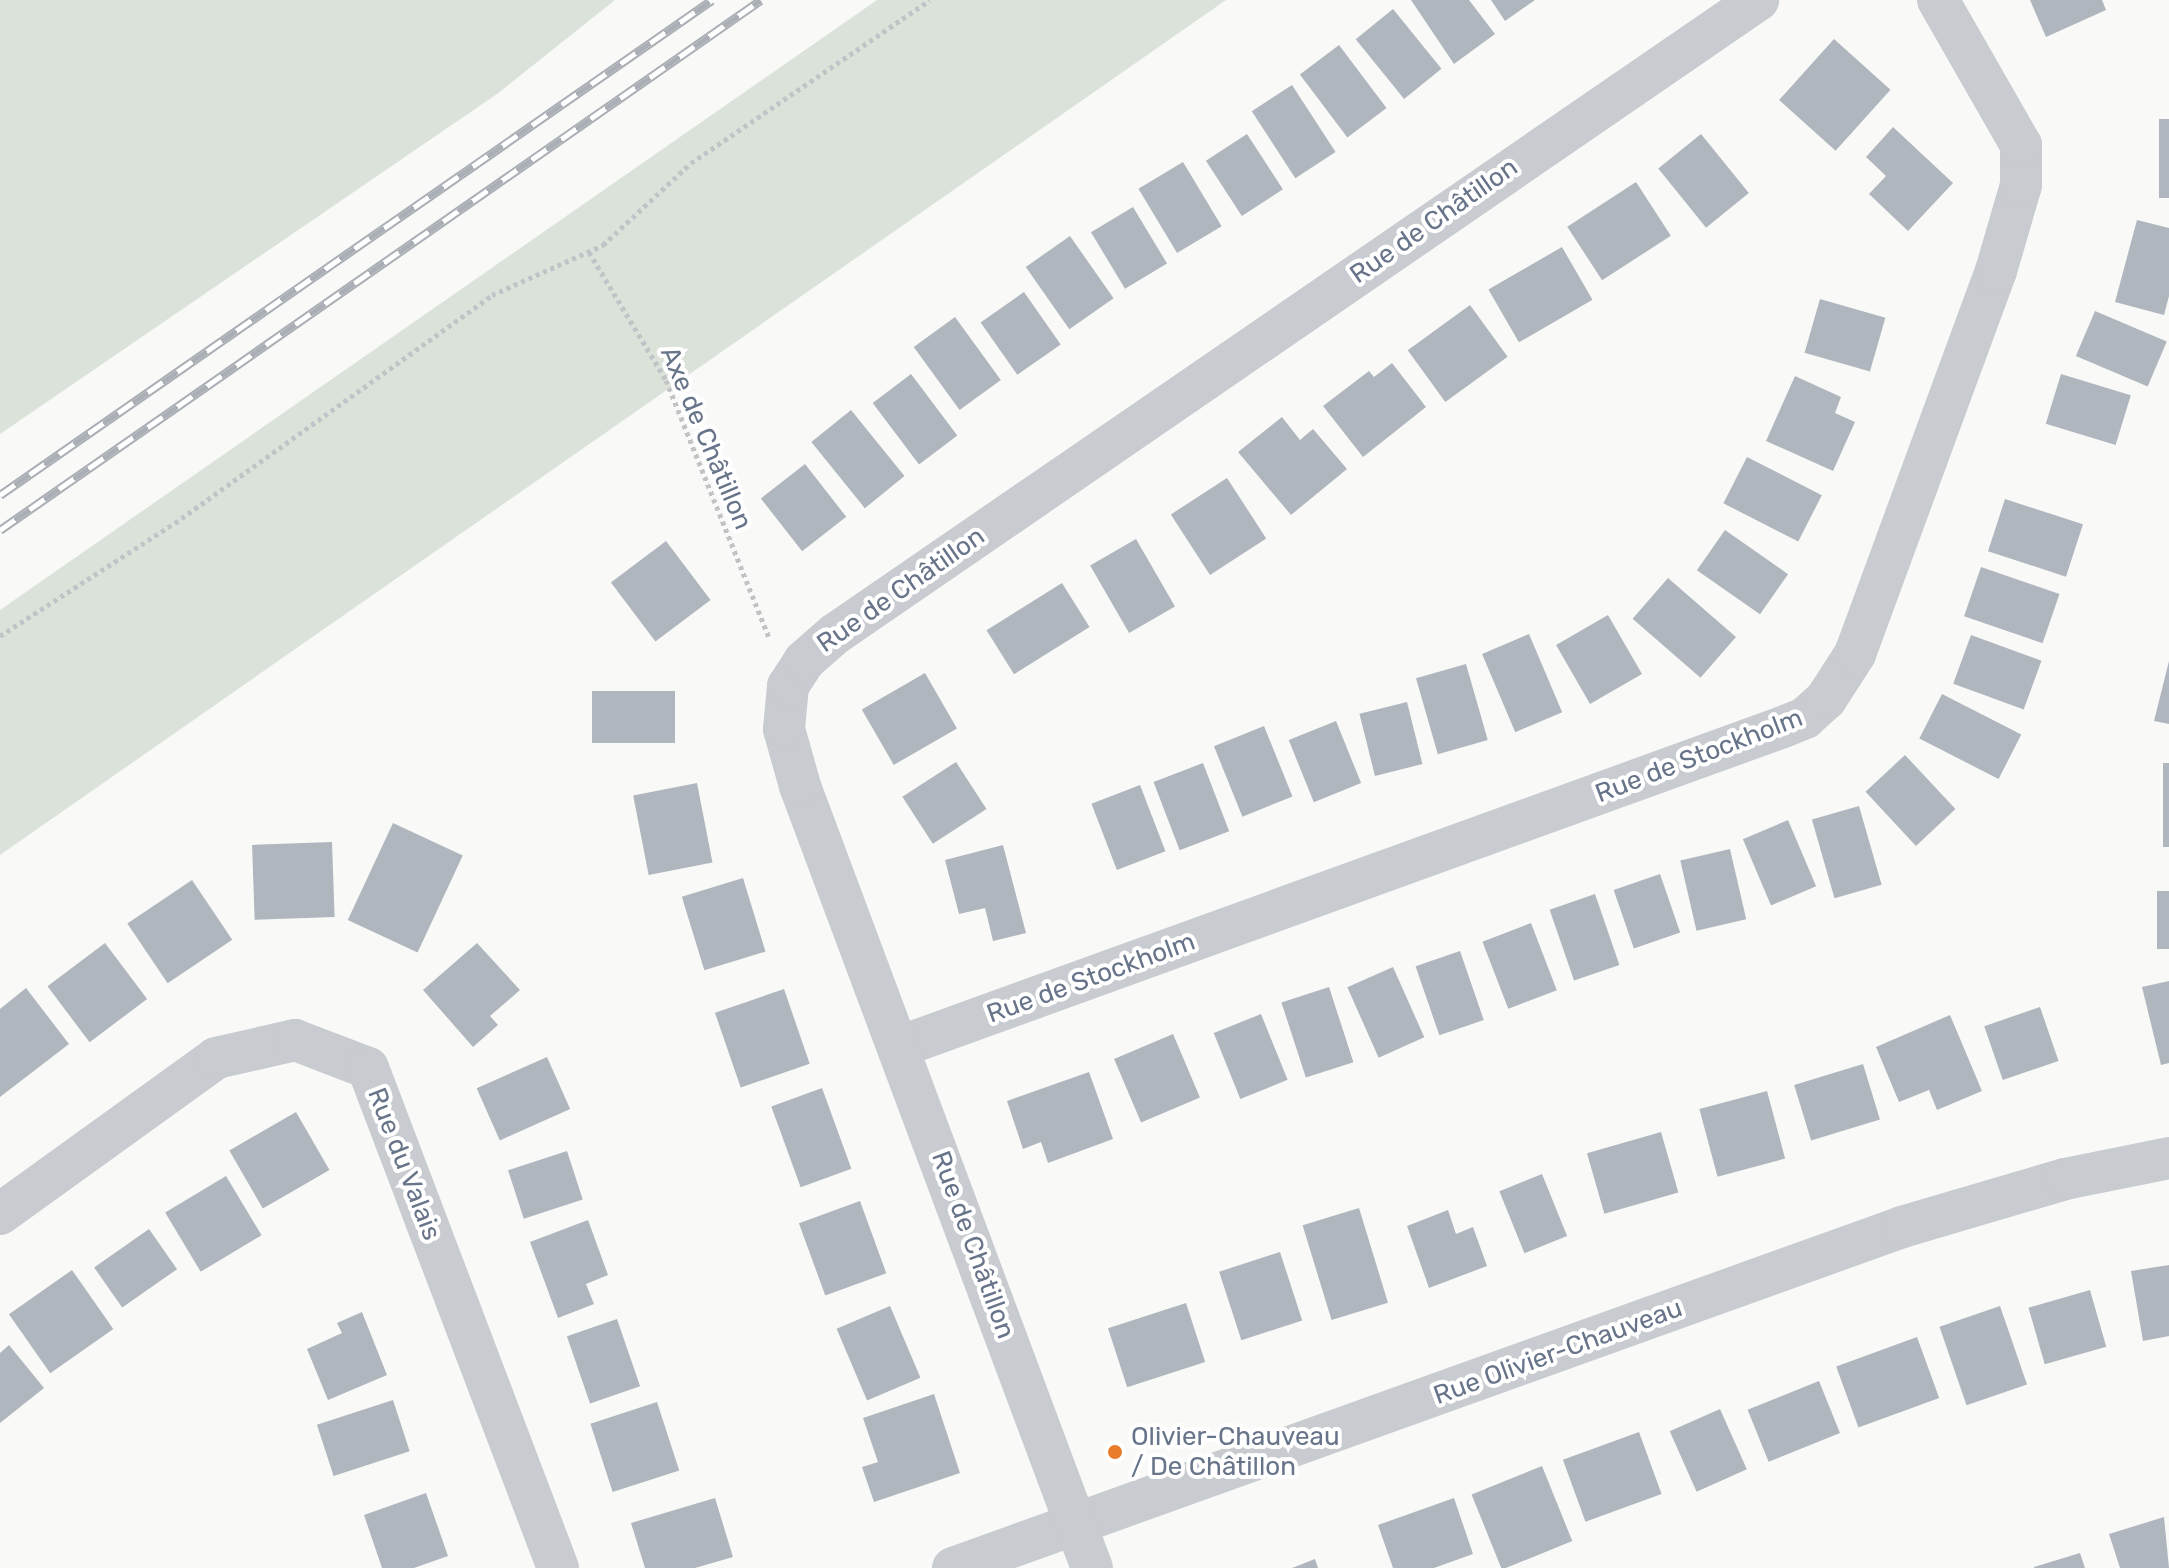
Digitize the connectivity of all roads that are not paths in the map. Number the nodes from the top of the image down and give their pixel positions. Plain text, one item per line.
1 (1758, 0) edge
2 (1938, 0) edge
3 (899, 1047) junction
4 (2169, 1158) edge
5 (0, 1214) edge
6 (1077, 1523) junction
7 (558, 1568) edge
8 (953, 1568) edge
9 (1092, 1568) edge

1 - 3 street, Rue de Châtillon
2 - 3 street, Rue de Stockholm
3 - 6 street, Rue de Châtillon
4 - 6 street, Rue Olivier-Chauveau
5 - 7 street, Rue du Valais
6 - 8 street, Rue Olivier-Chauveau
6 - 9 street, Rue de Châtillon

